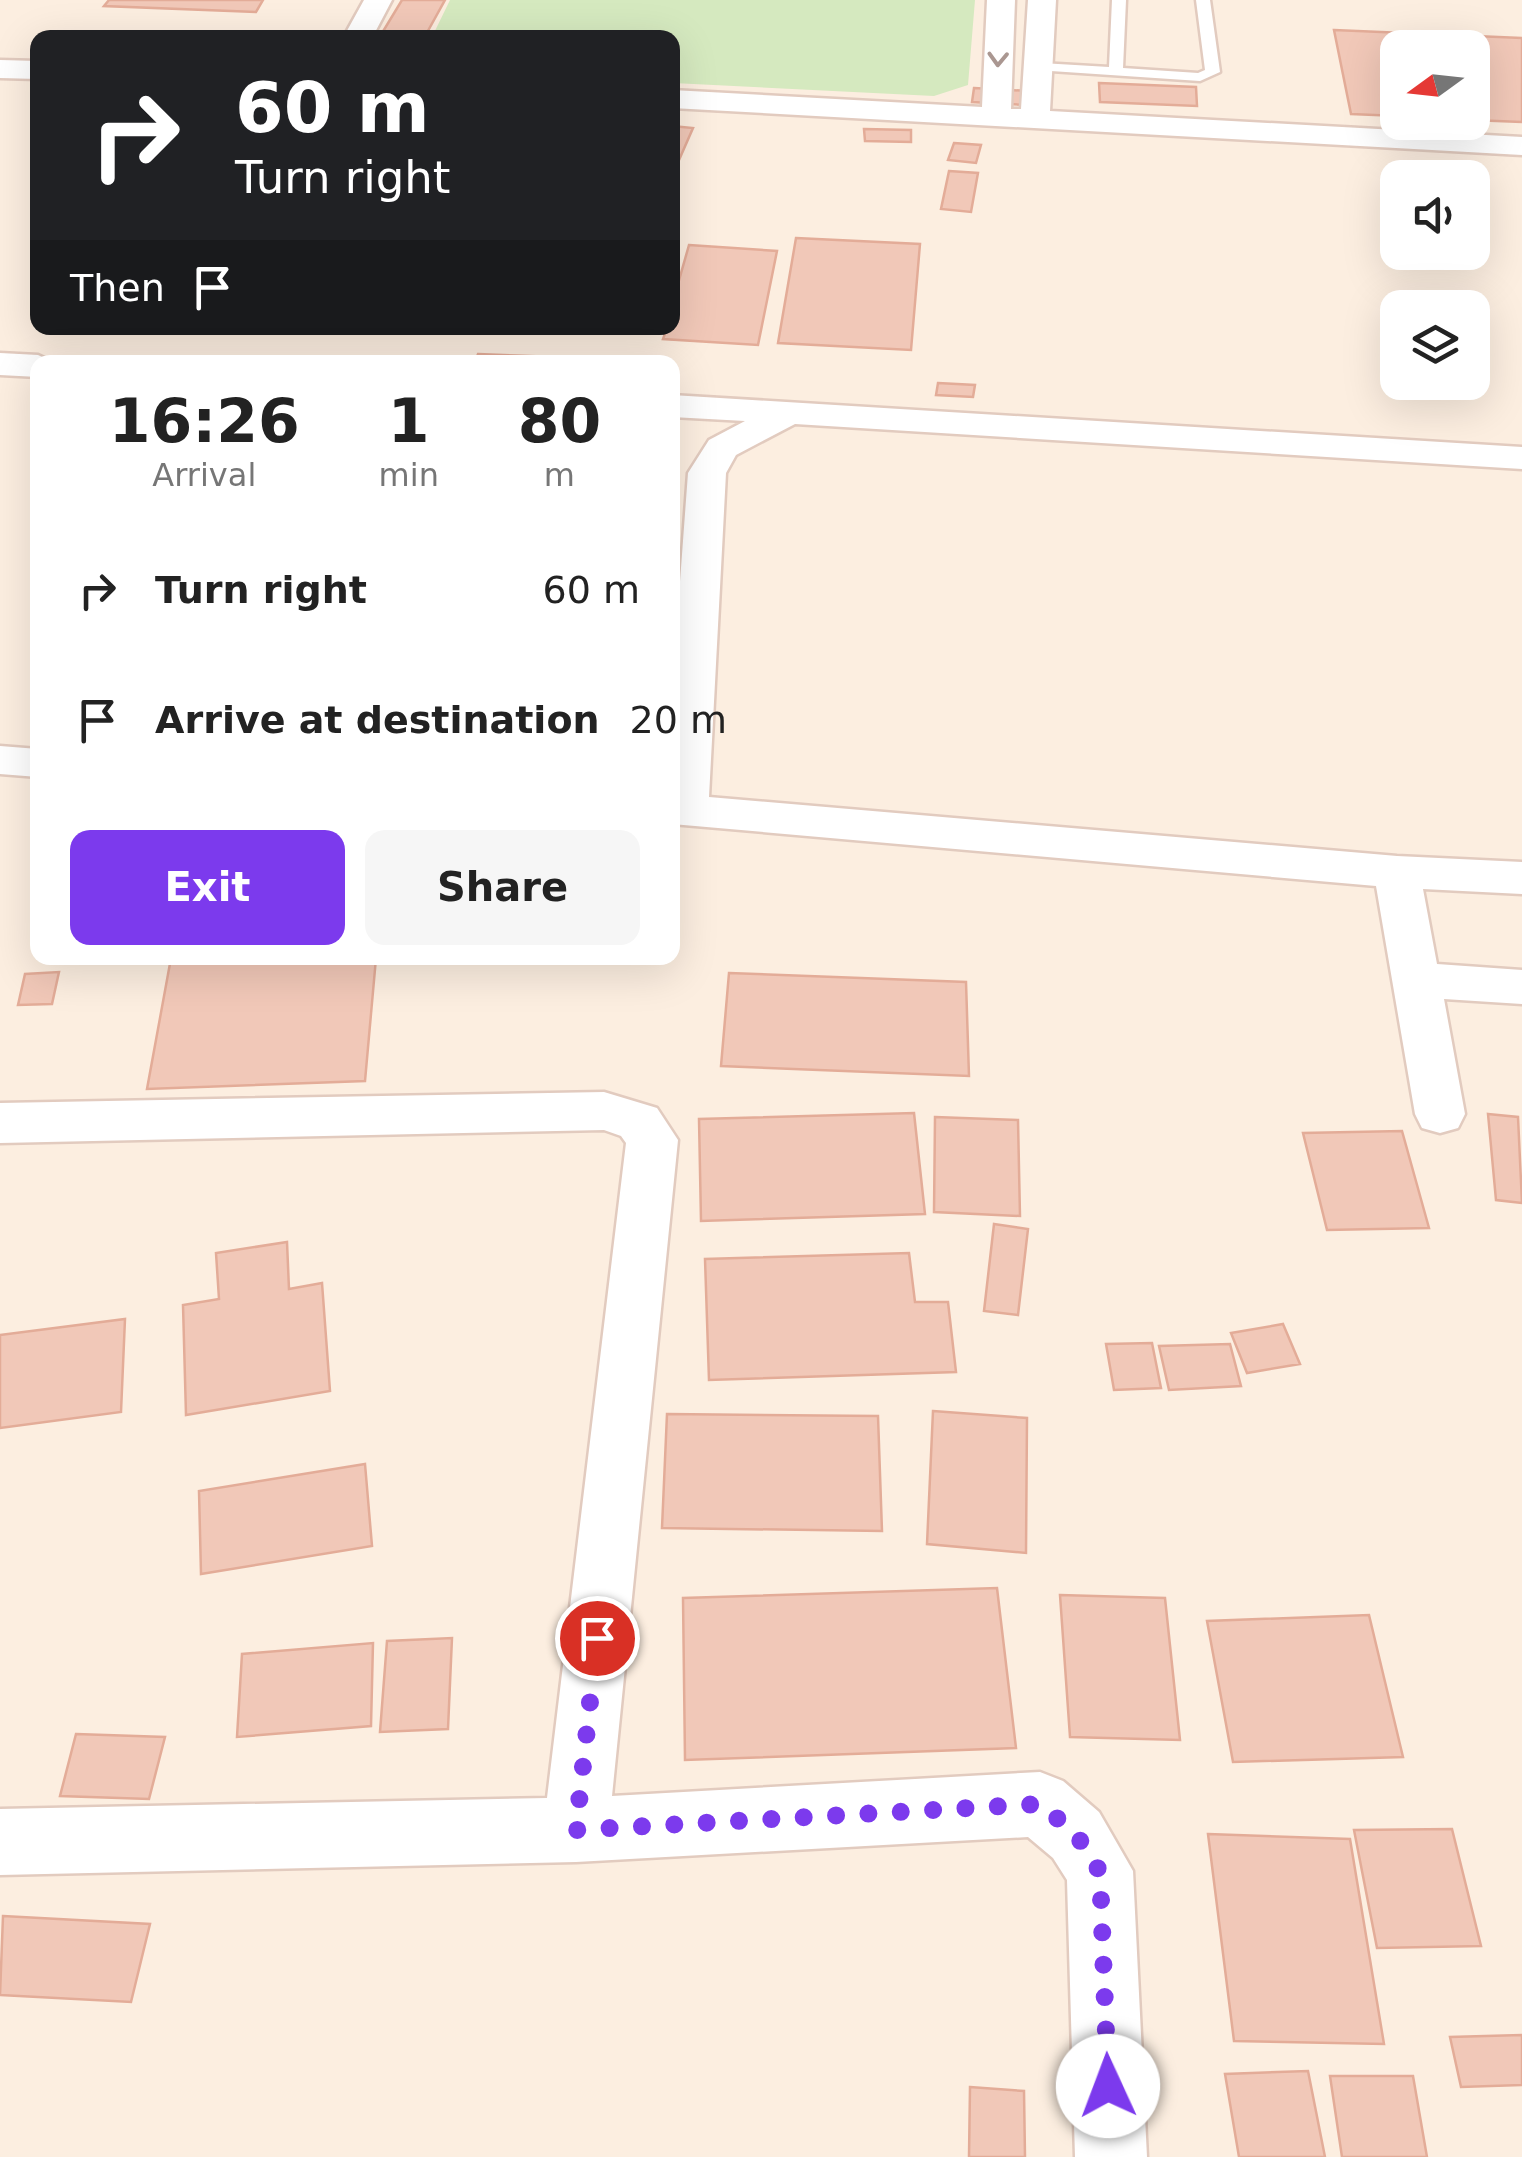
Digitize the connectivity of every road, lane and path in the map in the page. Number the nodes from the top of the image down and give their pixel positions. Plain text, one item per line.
1 (378, 0) edge
2 (1001, 0) edge
3 (1042, 0) edge
4 (1119, 0) edge
5 (1203, 0) edge
6 (361, 30) edge
7 (1042, 67) junction
8 (0, 70) edge
9 (30, 70) edge
10 (1116, 72) junction
11 (680, 99) edge
12 (996, 118) junction
13 (1035, 118) junction
14 (1522, 146) edge
15 (0, 364) edge
16 (30, 366) edge
17 (680, 407) edge
18 (785, 415) junction
19 (1522, 458) edge
20 (0, 760) edge
21 (30, 762) edge
22 (680, 798) edge
23 (680, 810) edge
24 (1398, 872) junction
25 (1522, 878) edge
26 (1417, 980) junction
27 (1522, 987) edge
28 (1440, 1114) dead end
29 (0, 1123) edge
30 (576, 1830) junction
31 (0, 1842) edge
32 (1111, 2157) edge

1 - 6 street
2 -> 12 street
3 - 7 street
4 - 10 lane
5 - 10 lane
7 - 10 lane
7 - 13 street
8 - 9 street
11 - 12 street
12 - 13 street
13 - 14 street
15 - 16 street
17 - 18 street
18 - 19 street
18 - 22 street
20 - 21 street
23 - 24 street
24 - 25 street
24 - 26 street
26 - 27 street
26 - 28 street
29 - 30 street
30 - 31 street
30 - 32 street

